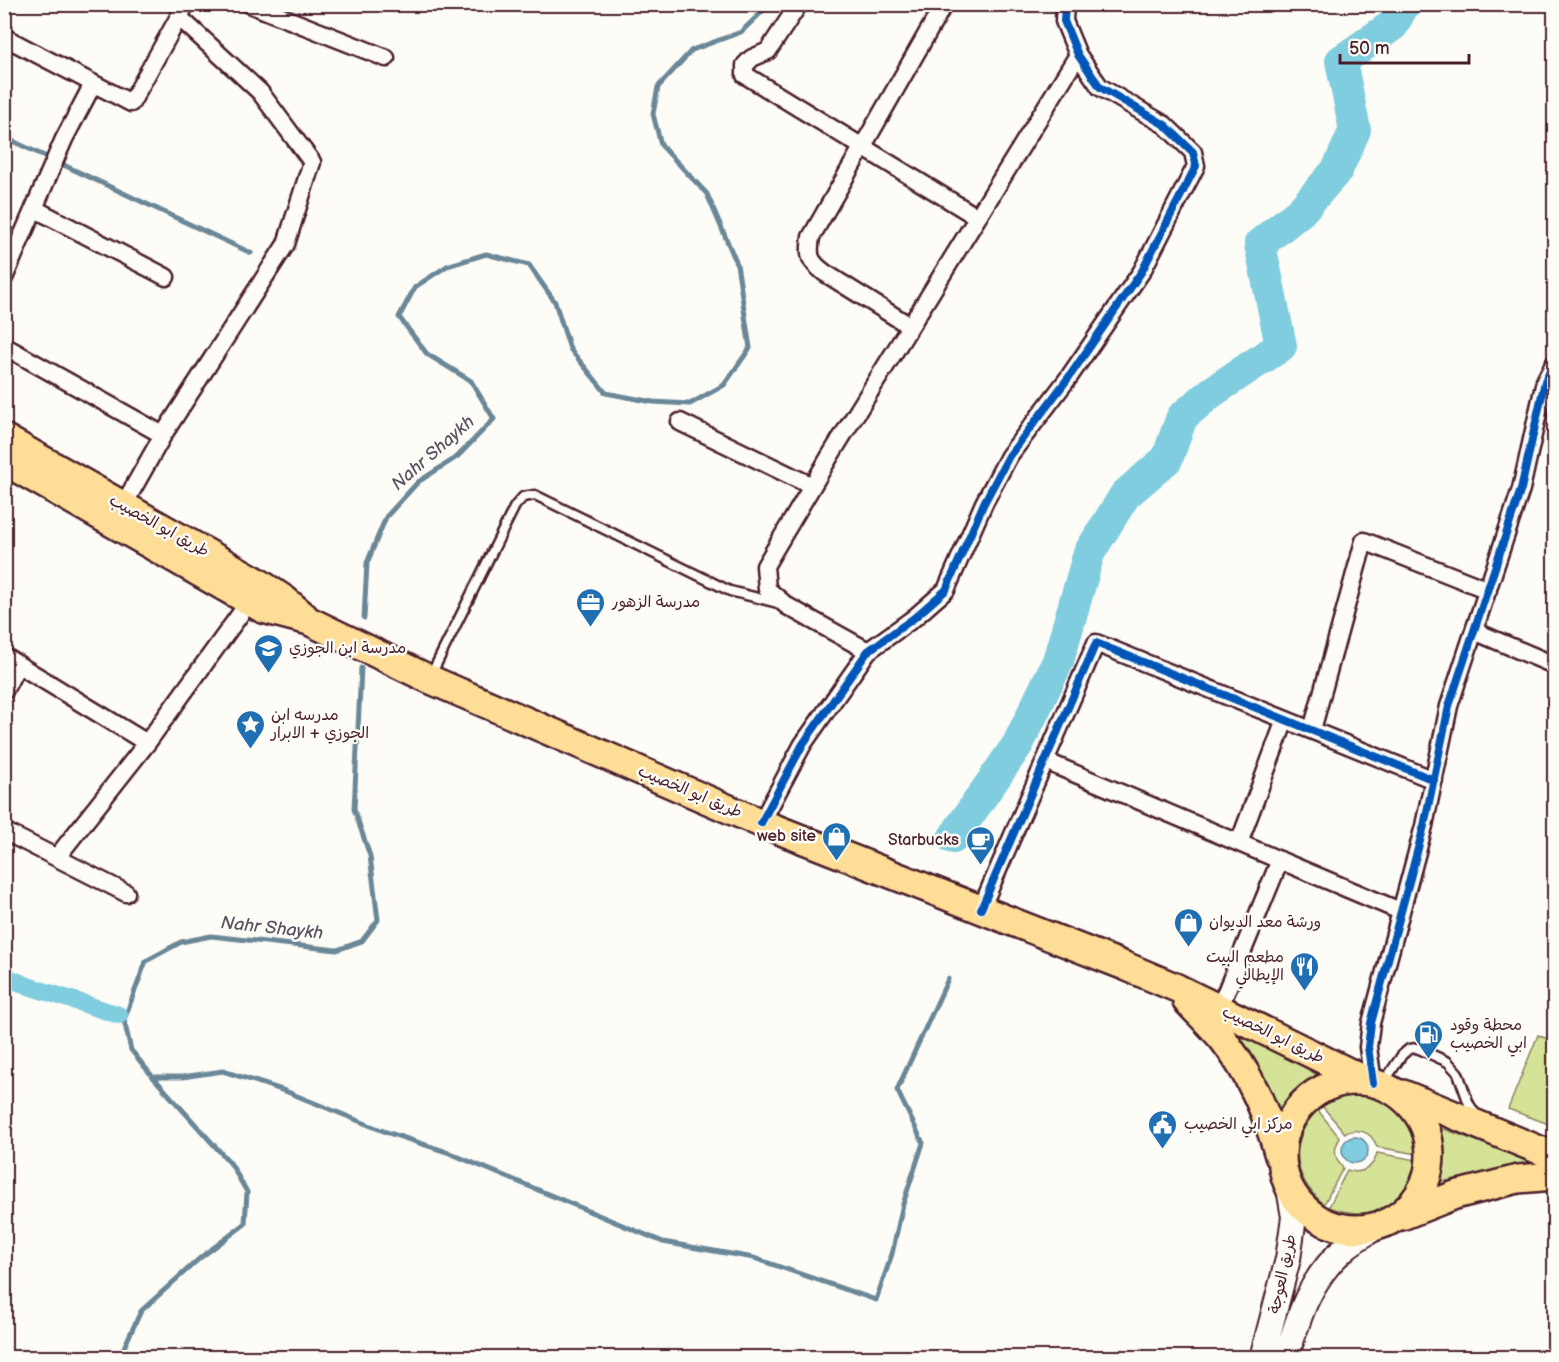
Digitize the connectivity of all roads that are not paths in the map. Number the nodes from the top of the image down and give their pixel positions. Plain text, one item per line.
1 (799, 4) edge
2 (944, 4) edge
3 (1065, 4) edge
4 (254, 6) edge
5 (183, 11) edge
6 (4, 37) edge
7 (1078, 55) junction
8 (386, 58) dead end
9 (93, 84) junction
10 (863, 147) junction
11 (35, 209) junction
12 (977, 217) junction
13 (166, 277) dead end
14 (4, 278) edge
15 (910, 326) junction
16 (4, 346) edge
17 (1554, 364) edge
18 (680, 422) dead end
19 (163, 435) junction
20 (4, 438) edge
21 (4, 461) edge
22 (812, 486) junction
23 (123, 506) junction
24 (1488, 590) junction
25 (249, 602) junction
26 (787, 606) junction
27 (309, 621) junction
28 (1474, 631) junction
29 (868, 651) junction
30 (11, 660) edge
31 (1554, 665) edge
32 (429, 679) junction
33 (4, 690) edge
34 (1285, 720) junction
35 (1311, 730) junction
36 (147, 743) junction
37 (1045, 761) junction
38 (1434, 780) junction
39 (761, 823) junction
40 (4, 831) edge
41 (1239, 843) junction
42 (57, 857) junction
43 (1280, 860) junction
44 (126, 893) dead end
45 (981, 909) junction
46 (1400, 911) junction
47 (1177, 988) junction
48 (1218, 1009) junction
49 (1378, 1084) junction
50 (1484, 1128) junction
51 (1554, 1156) edge
52 (1554, 1176) edge
53 (1286, 1178) junction
54 (1386, 1223) junction
55 (1262, 1358) edge
56 (1286, 1358) edge

1 - 10 street
2 - 10 street
3 - 7 street
4 - 8 street
5 - 9 street
5 - 19 street
6 - 9 street
7 - 12 street
7 - 29 street
9 - 11 street
10 - 12 street
10 - 15 street
11 - 13 street
11 - 14 street
12 - 15 street
15 - 22 street
16 - 19 street
17 - 24 street
18 - 22 street
19 - 23 street
20 - 23 main road, طريق ابو الخصيب
21 - 25 main road, طريق ابو الخصيب
22 - 26 street
23 - 27 main road, طريق ابو الخصيب
24 - 28 street
24 - 35 street
25 - 27 main road, طريق ابو الخصيب
25 - 36 street
26 - 29 street
26 - 32 lane
27 - 32 main road, طريق ابو الخصيب
28 - 31 street
28 - 38 street
29 - 39 street
30 - 33 street
30 - 36 street
32 - 39 main road, طريق ابو الخصيب
34 - 35 street
34 - 37 street
34 - 41 street
35 - 38 street
36 - 42 street
37 - 41 street
37 - 45 street
38 - 46 street
39 - 45 main road, طريق ابو الخصيب
40 - 42 street
41 - 43 street
42 - 44 street
43 - 46 street
43 - 48 street
45 - 47 main road, طريق ابو الخصيب
46 - 49 street
47 - 48 main road, طريق ابو الخصيب
47 - 53 main road, طريق ابو الخصيب
48 - 49 main road, طريق ابو الخصيب
49 - 50 main road, طريق ابو الخصيب
49 - 50 lane
49 - 53 main road
49 - 54 main road
50 - 51 main road, طريق ابو الخصيب
52 - 54 main road
53 - 54 main road
53 - 55 main road, طريق العوجة
54 - 56 main road, طريق العوجة

